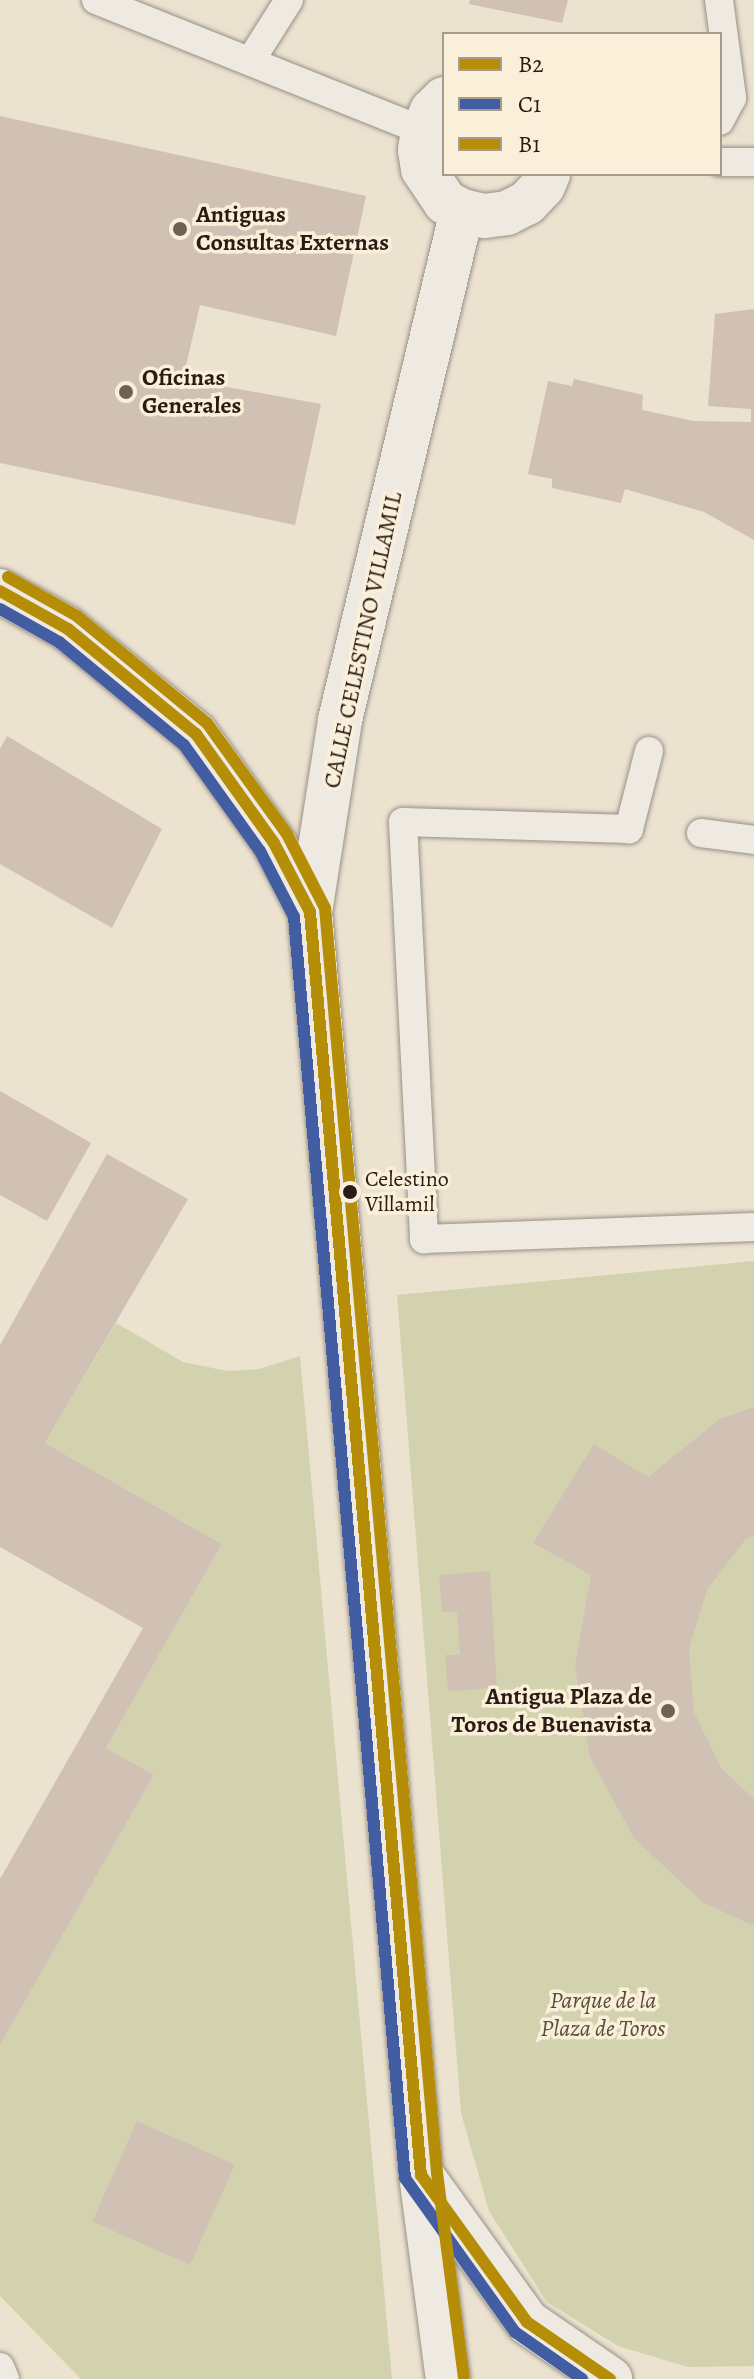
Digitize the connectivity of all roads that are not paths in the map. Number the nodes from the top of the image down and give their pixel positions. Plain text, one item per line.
1 (96, 0) edge
2 (289, 0) edge
3 (719, 0) edge
4 (251, 60) junction
5 (433, 115) edge
6 (722, 117) edge
7 (722, 162) edge
8 (754, 162) edge
9 (547, 176) edge
10 (462, 211) junction
11 (0, 591) edge
12 (649, 751) dead end
13 (701, 833) dead end
14 (754, 840) edge
15 (310, 912) junction
16 (754, 1227) edge
17 (421, 2175) junction
18 (0, 2367) edge
19 (5, 2379) edge
20 (448, 2379) edge
21 (610, 2379) edge

1 - 4 lane
2 - 4 lane
3 - 6 lane
4 - 5 lane
5 - 10 main road
7 - 8 lane
9 - 10 main road
10 - 15 main road, CALLE CELESTINO VILLAMIL
11 - 15 main road
12 - 16 lane
13 - 14 lane
15 - 17 main road, CALLE CELESTINO VILLAMIL
17 - 20 main road, CALLE CELESTINO VILLAMIL
17 - 21 main road
18 - 19 lane

